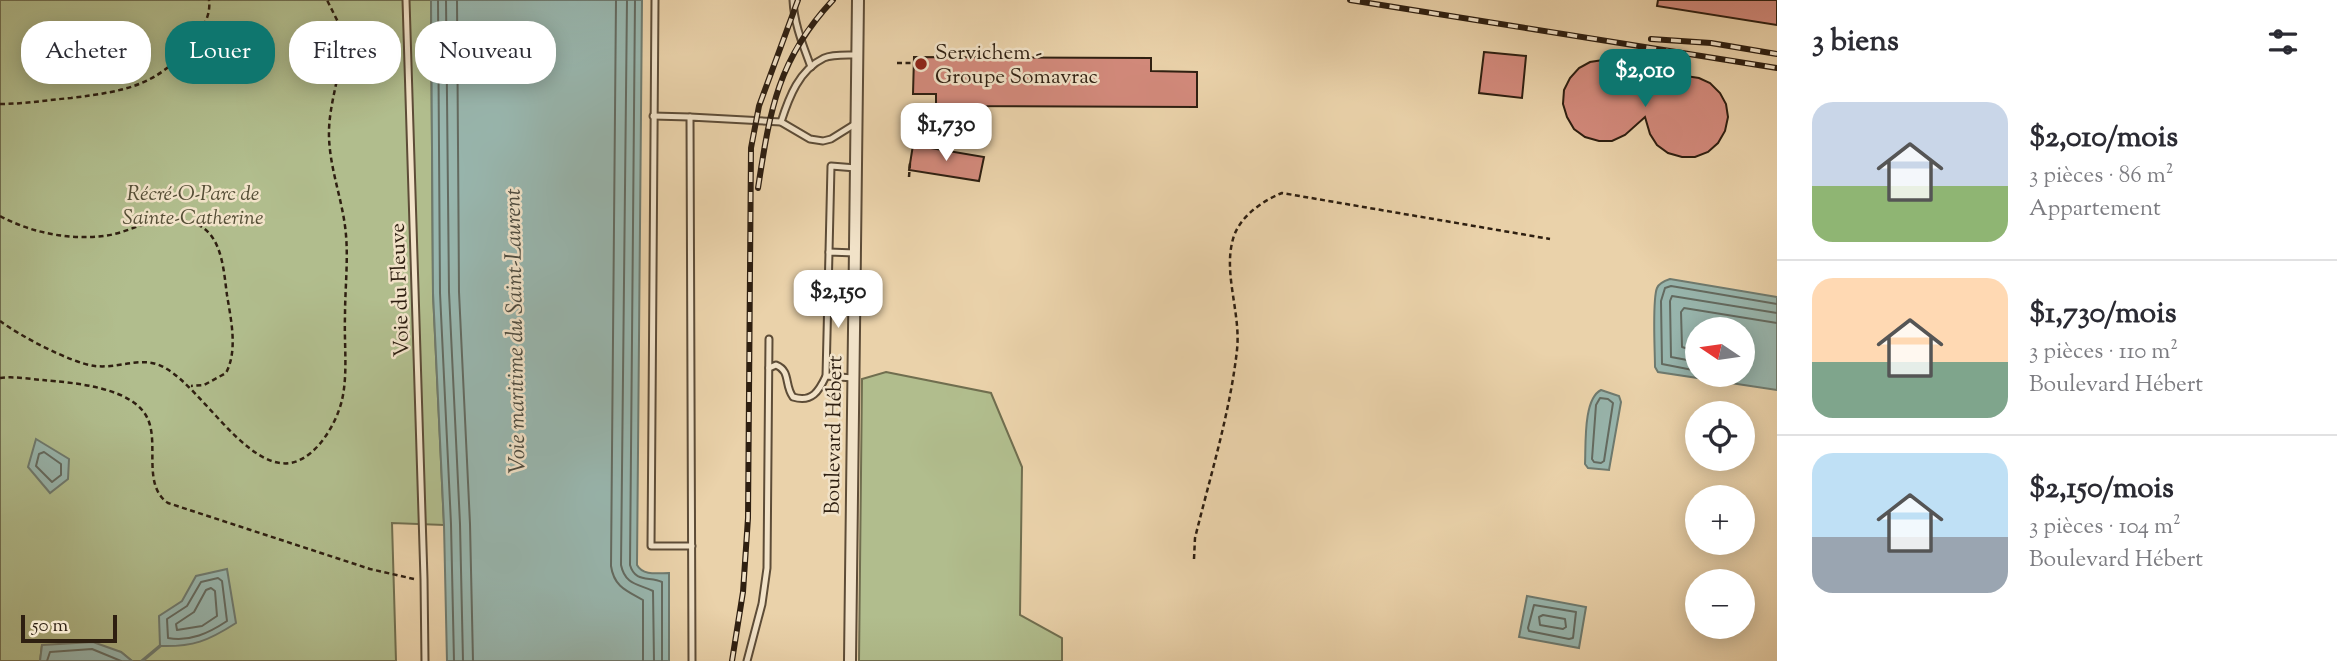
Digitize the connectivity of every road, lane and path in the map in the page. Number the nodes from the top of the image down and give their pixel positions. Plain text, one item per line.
1 (209, 0) edge
2 (327, 0) edge
3 (406, 0) edge
4 (655, 0) edge
5 (793, 0) edge
6 (858, 0) edge
7 (857, 55) junction
8 (897, 62) dead end
9 (913, 63) dead end
10 (811, 67) junction
11 (0, 104) edge
12 (653, 116) junction
13 (690, 117) junction
14 (781, 122) junction
15 (856, 124) junction
16 (910, 163) dead end
17 (856, 168) junction
18 (909, 177) dead end
19 (0, 216) edge
20 (1550, 239) dead end
21 (830, 252) junction
22 (855, 253) junction
23 (0, 321) edge
24 (769, 339) dead end
25 (769, 368) junction
26 (826, 376) junction
27 (0, 378) edge
28 (853, 378) junction
29 (188, 386) junction
30 (692, 546) junction
31 (1194, 559) dead end
32 (424, 579) junction
33 (425, 661) edge
34 (692, 661) edge
35 (747, 661) edge
36 (850, 661) edge

1 - 11 path
2 - 29 path
3 - 32 lane, Voie du Fleuve
4 - 12 lane
5 - 10 lane
6 - 7 street, Boulevard Hébert
7 - 10 lane
7 - 15 street, Boulevard Hébert
8 - 9 path
10 - 14 lane
12 - 13 lane
12 - 30 lane
13 - 14 lane
13 - 30 lane
14 - 15 lane
15 - 17 street, Boulevard Hébert
16 - 18 path
17 - 21 lane
17 - 22 street, Boulevard Hébert
19 - 29 path
20 - 31 path
21 - 22 lane
21 - 26 lane
22 - 28 street, Boulevard Hébert
23 - 29 path
24 - 25 lane
25 - 26 lane
25 - 35 lane
26 - 28 lane
27 - 32 path
28 - 36 street, Boulevard Hébert
30 - 34 lane
32 - 33 lane, Voie du Fleuve

